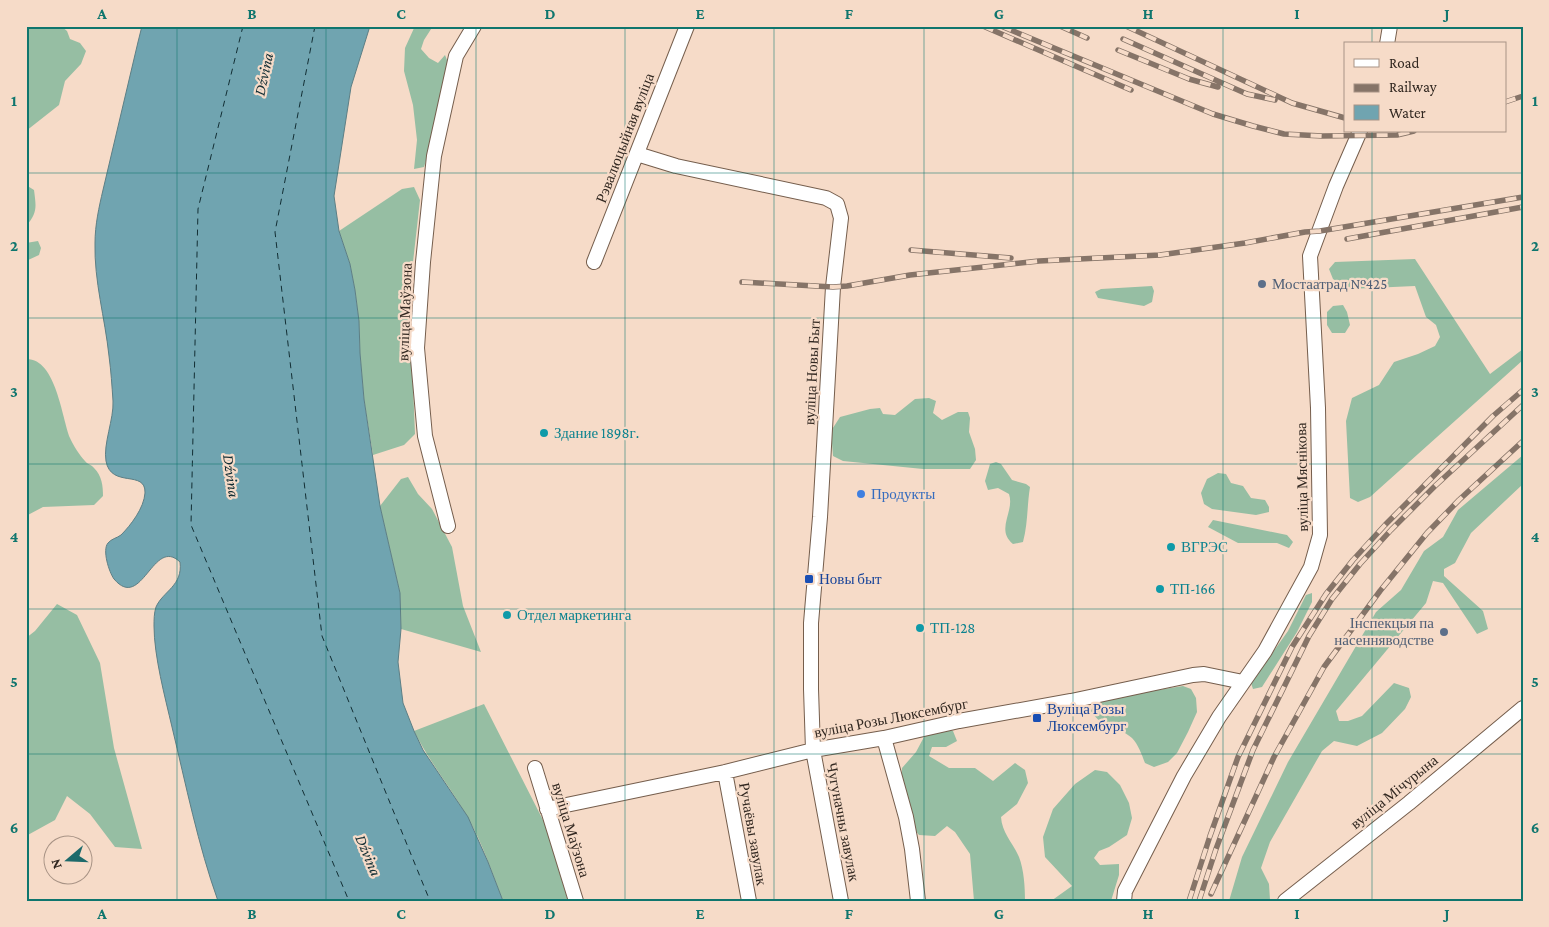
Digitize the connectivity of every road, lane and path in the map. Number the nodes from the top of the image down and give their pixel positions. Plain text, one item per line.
1 (474, 26) edge
2 (687, 26) edge
3 (1390, 26) edge
4 (1387, 42) edge
5 (1360, 132) edge
6 (637, 154) junction
7 (594, 262) dead end
8 (448, 526) dead end
9 (1243, 682) junction
10 (1523, 708) edge
11 (884, 738) junction
12 (813, 750) junction
13 (535, 768) dead end
14 (725, 772) junction
15 (547, 809) junction
16 (576, 901) edge
17 (749, 901) edge
18 (842, 901) edge
19 (918, 901) edge
20 (1124, 901) edge
21 (1285, 901) edge

1 - 8 street, вуліца Маўзона
2 - 6 street, Рэвалюцыйная вуліца
3 - 4 street
5 - 9 street, вуліца Мяснікова
6 - 7 street, Рэвалюцыйная вуліца
6 - 12 street, вуліца Новы Быт
9 - 11 street, вуліца Розы Люксембург
9 - 20 street, вуліца Мяснікова
10 - 21 street, вуліца Мічурына
11 - 12 street, вуліца Розы Люксембург
11 - 19 street
12 - 14 street, вуліца Розы Люксембург
12 - 18 street, Чугуначны завулак
13 - 15 street, вуліца Маўзона
14 - 15 street, вуліца Розы Люксембург
14 - 17 street, Ручаёвы завулак
15 - 16 street, вуліца Маўзона

